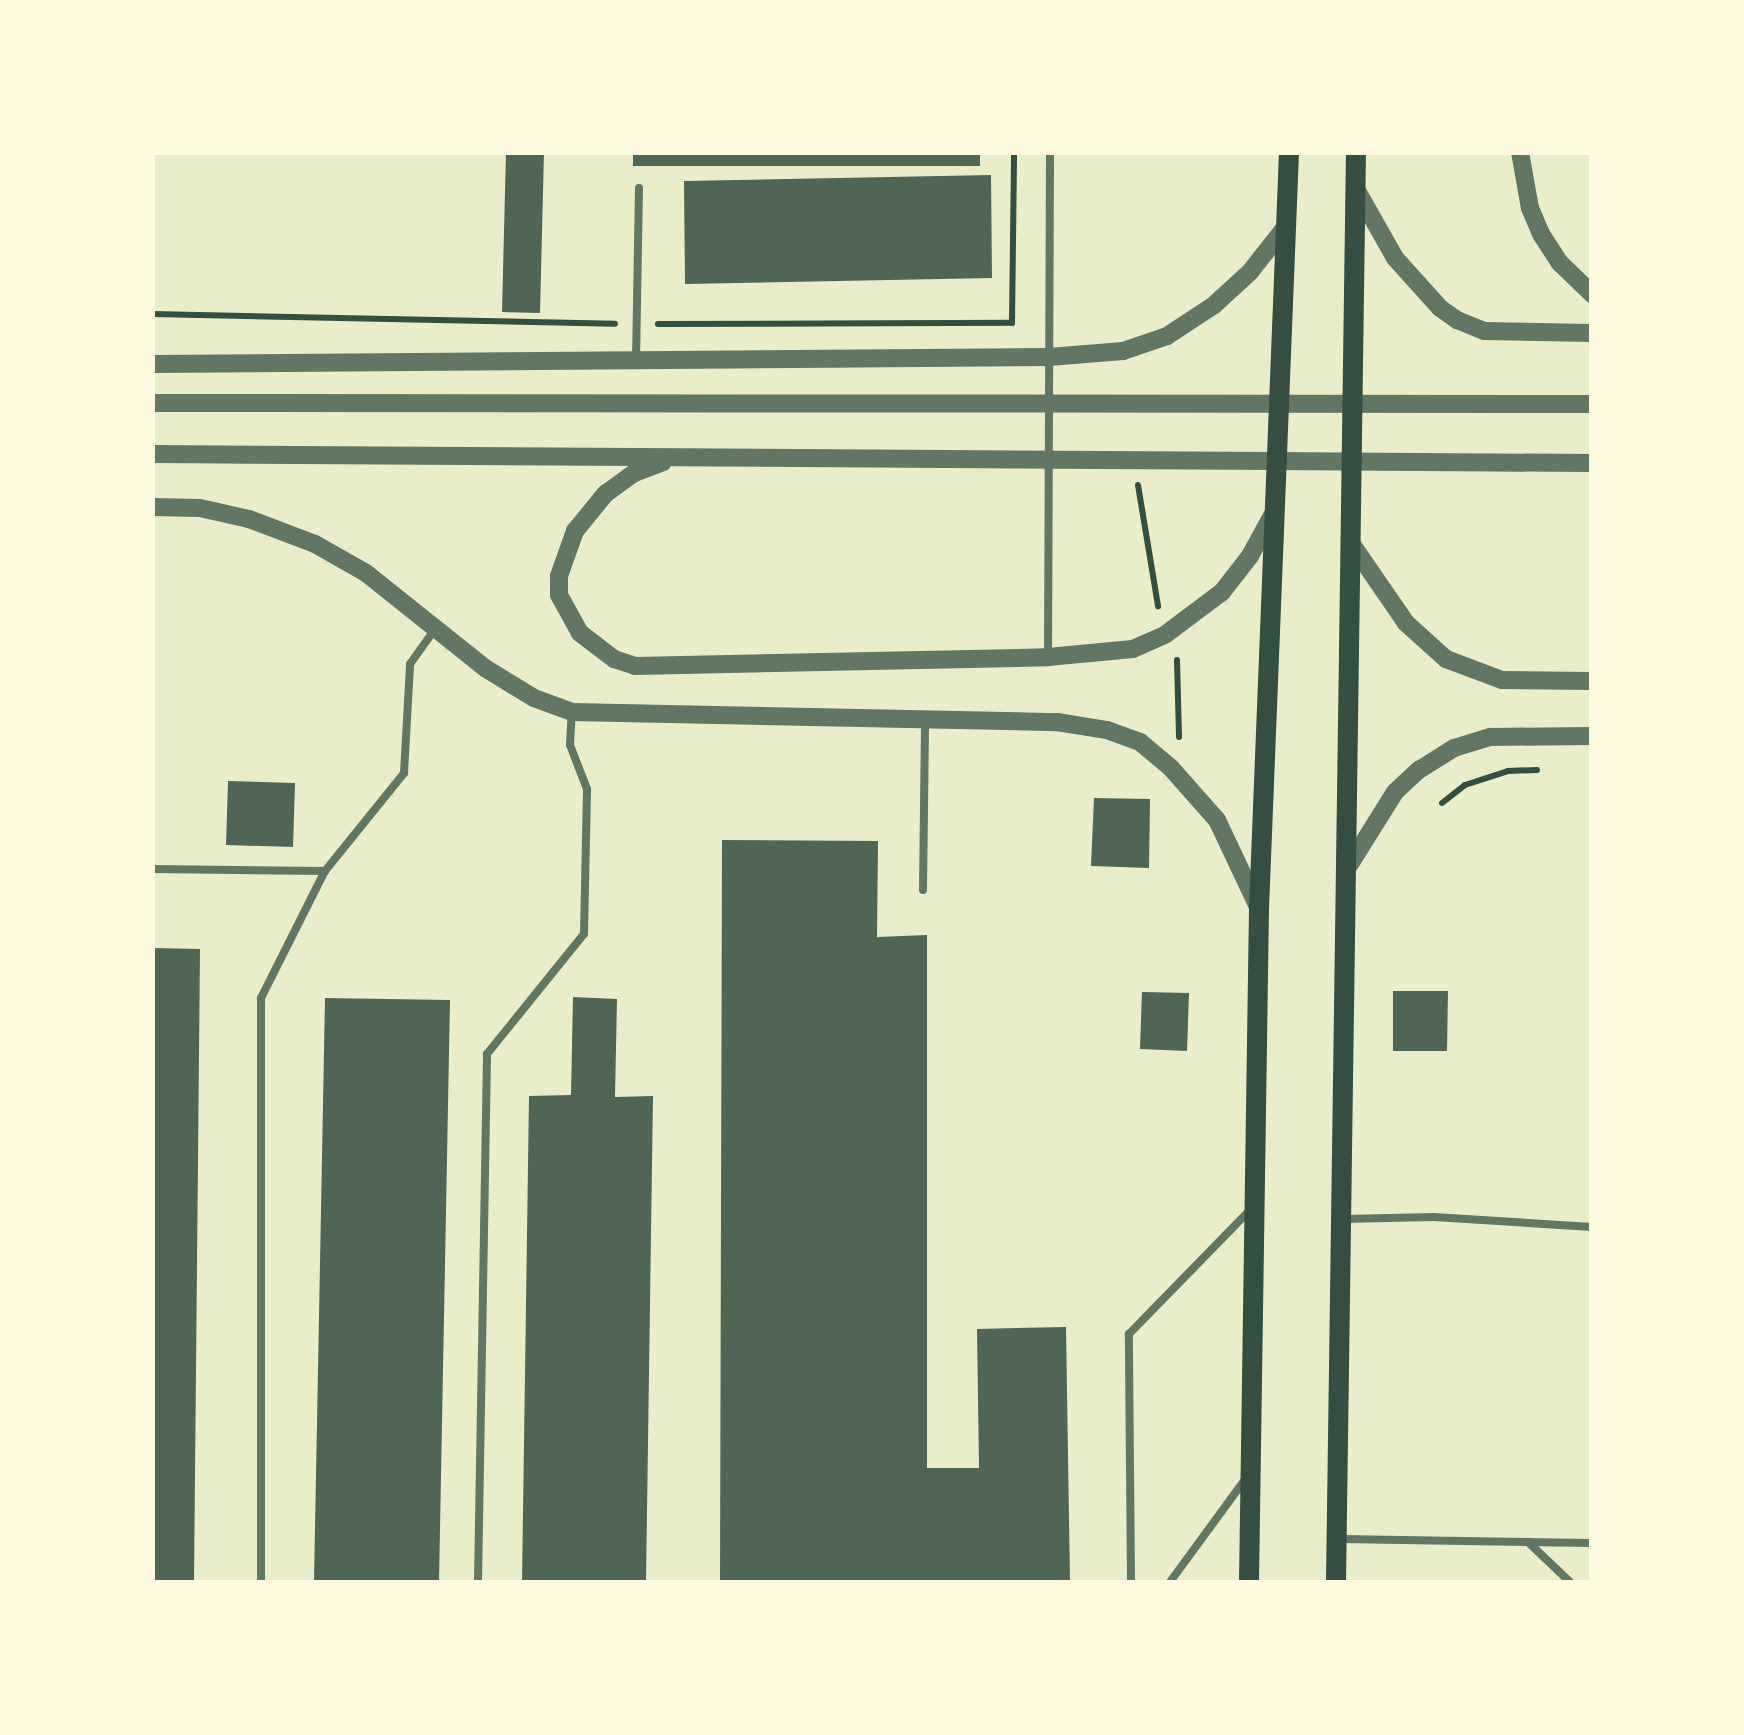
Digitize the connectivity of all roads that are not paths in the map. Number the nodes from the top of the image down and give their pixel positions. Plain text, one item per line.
1 (1050, 152) edge
2 (1520, 152) edge
3 (1357, 157) edge
4 (1287, 159) edge
5 (639, 188) dead end
6 (1356, 189) junction
7 (1288, 225) junction
8 (1592, 294) edge
9 (1592, 333) edge
10 (1050, 358) junction
11 (636, 360) junction
12 (152, 364) edge
13 (152, 402) edge
14 (1592, 404) edge
15 (152, 454) edge
16 (672, 458) junction
17 (1592, 464) edge
18 (152, 508) edge
19 (1274, 512) junction
20 (1350, 543) junction
21 (435, 630) junction
22 (1048, 657) junction
23 (1592, 681) edge
24 (572, 712) junction
25 (926, 718) junction
26 (1592, 736) edge
27 (1350, 864) junction
28 (152, 870) edge
29 (324, 871) junction
30 (922, 890) dead end
31 (1259, 909) junction
32 (1254, 1205) junction
33 (1339, 1220) junction
34 (1592, 1227) edge
35 (1249, 1474) junction
36 (1336, 1539) junction
37 (1528, 1542) junction
38 (1592, 1543) edge
39 (261, 1582) edge
40 (478, 1582) edge
41 (1131, 1582) edge
42 (1170, 1582) edge
43 (1249, 1582) edge
44 (1336, 1582) edge
45 (1570, 1582) edge

1 - 10 lane
2 - 8 street
3 - 6 main road
4 - 7 main road
5 - 11 lane
6 - 9 street
6 - 20 main road
7 - 10 street
7 - 19 main road
10 - 11 street
10 - 22 lane
11 - 12 street
13 - 14 street
15 - 16 street
16 - 17 street
16 - 22 street
18 - 21 street
19 - 22 street
19 - 31 main road
20 - 23 street
20 - 27 main road
21 - 24 street
21 - 29 lane
24 - 25 street
24 - 40 lane
25 - 30 lane
25 - 31 street
26 - 27 street
27 - 33 main road
28 - 29 lane
29 - 39 lane
31 - 32 main road
32 - 35 main road
32 - 41 lane
33 - 34 lane
33 - 36 main road
35 - 42 lane
35 - 43 main road
36 - 37 lane
36 - 44 main road
37 - 38 lane
37 - 45 lane

